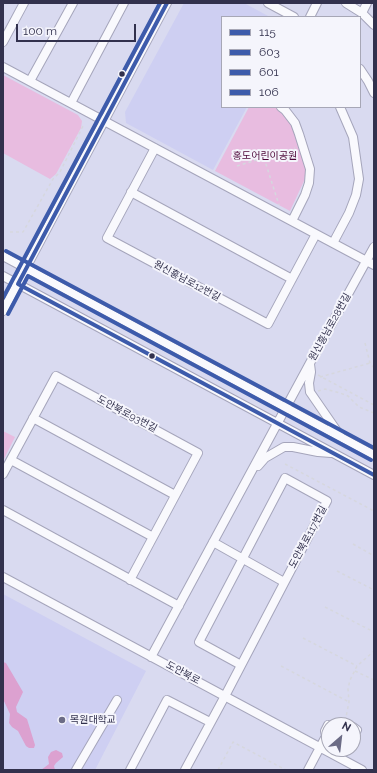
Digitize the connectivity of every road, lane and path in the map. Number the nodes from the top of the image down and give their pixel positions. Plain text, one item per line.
1 (24, 3) edge
2 (73, 3) edge
3 (124, 3) edge
4 (167, 3) edge
5 (268, 3) edge
6 (317, 3) edge
7 (346, 3) edge
8 (367, 3) edge
9 (362, 13) junction
10 (292, 16) edge
11 (310, 16) edge
12 (374, 25) edge
13 (3, 42) edge
14 (3, 67) edge
15 (361, 70) edge
16 (30, 81) junction
17 (374, 93) edge
18 (71, 103) junction
19 (283, 108) edge
20 (340, 108) edge
21 (104, 121) junction
22 (84, 124) dead end
23 (155, 148) junction
24 (296, 148) dead end
25 (264, 158) junction
26 (237, 166) dead end
27 (131, 192) junction
28 (279, 207) dead end
29 (292, 221) junction
30 (10, 232) dead end
31 (316, 234) junction
32 (334, 243) junction
33 (374, 247) edge
34 (3, 256) edge
35 (370, 263) edge
36 (26, 268) junction
37 (3, 276) edge
38 (292, 279) junction
39 (18, 284) junction
40 (3, 311) edge
41 (365, 343) dead end
42 (370, 363) junction
43 (310, 367) junction
44 (374, 368) edge
45 (320, 377) junction
46 (310, 392) junction
47 (374, 405) edge
48 (286, 407) junction
49 (374, 413) edge
50 (33, 418) junction
51 (277, 424) junction
52 (342, 437) junction
53 (334, 453) junction
54 (374, 454) edge
55 (11, 460) junction
56 (285, 464) dead end
57 (3, 474) edge
58 (374, 474) edge
59 (248, 477) junction
60 (175, 495) junction
61 (3, 510) edge
62 (374, 511) edge
63 (153, 537) junction
64 (213, 542) junction
65 (353, 544) dead end
66 (374, 556) edge
67 (243, 559) junction
68 (337, 571) dead end
69 (3, 577) edge
70 (130, 580) junction
71 (284, 582) junction
72 (374, 590) edge
73 (179, 606) junction
74 (325, 607) dead end
75 (374, 632) edge
76 (303, 638) dead end
77 (374, 651) edge
78 (152, 657) junction
79 (241, 665) junction
80 (281, 666) dead end
81 (357, 666) junction
82 (355, 671) junction
83 (374, 680) edge
84 (225, 696) junction
85 (117, 700) dead end
86 (349, 702) junction
87 (346, 717) edge
88 (210, 722) junction
89 (320, 747) junction
90 (76, 770) edge
91 (130, 770) edge
92 (185, 770) edge
93 (218, 770) edge
94 (286, 770) edge
95 (308, 770) edge
96 (362, 770) edge

1 - 13 street
2 - 16 street
3 - 18 street
4 - 21 street
5 - 10 street
6 - 11 street
7 - 9 street
8 - 9 street
9 - 12 street
14 - 16 street
15 - 17 street
16 - 18 street
18 - 21 street
19 - 29 street
20 - 32 street
21 - 23 street
21 - 36 street
22 - 30 path
23 - 27 street, 원신흥남로12번길
23 - 29 street
24 - 25 path
25 - 26 path
25 - 28 path
27 - 38 street
27 - 38 street, 원신흥남로12번길
29 - 31 street
31 - 32 street
31 - 38 street, 원신흥남로12번길
32 - 35 street
33 - 35 street, 원신흥남로28번길
34 - 36 street
35 - 43 street, 원신흥남로28번길
36 - 39 street
36 - 48 street
37 - 39 street
39 - 40 street
39 - 51 street
41 - 42 path
42 - 44 path
42 - 45 path
43 - 45 path
43 - 46 street
43 - 48 street, 원신흥남로28번길
45 - 47 path
46 - 49 path
46 - 52 street
48 - 51 street, 원신흥남로28번길
48 - 52 street
50 - 55 street, 도안북로93번길
50 - 60 street
50 - 60 street, 도안북로93번길
51 - 53 street
51 - 59 street, 원신흥남로28번길
52 - 54 street
53 - 58 street
53 - 59 street
55 - 57 street, 도안북로93번길
55 - 63 street
56 - 62 path
59 - 64 street
60 - 63 street, 도안북로93번길
61 - 70 street
63 - 70 street, 도안북로93번길
64 - 67 street
64 - 73 street
65 - 66 path
67 - 71 street
67 - 71 street, 도안북로117번길
67 - 79 street, 도안북로117번길
68 - 72 path
69 - 78 street, 도안북로
70 - 73 street
71 - 79 street, 도안북로117번길
73 - 78 street
74 - 75 path
76 - 81 path
77 - 81 path
78 - 84 street, 도안북로
79 - 84 street, 도안북로117번길
80 - 86 path
81 - 82 path
82 - 83 path
82 - 86 path
84 - 88 street, 도안북로117번길
84 - 89 street, 도안북로
85 - 90 street
86 - 87 path
88 - 91 street
88 - 92 street, 도안북로117번길
89 - 95 street
89 - 96 street, 도안북로
93 - 94 path

